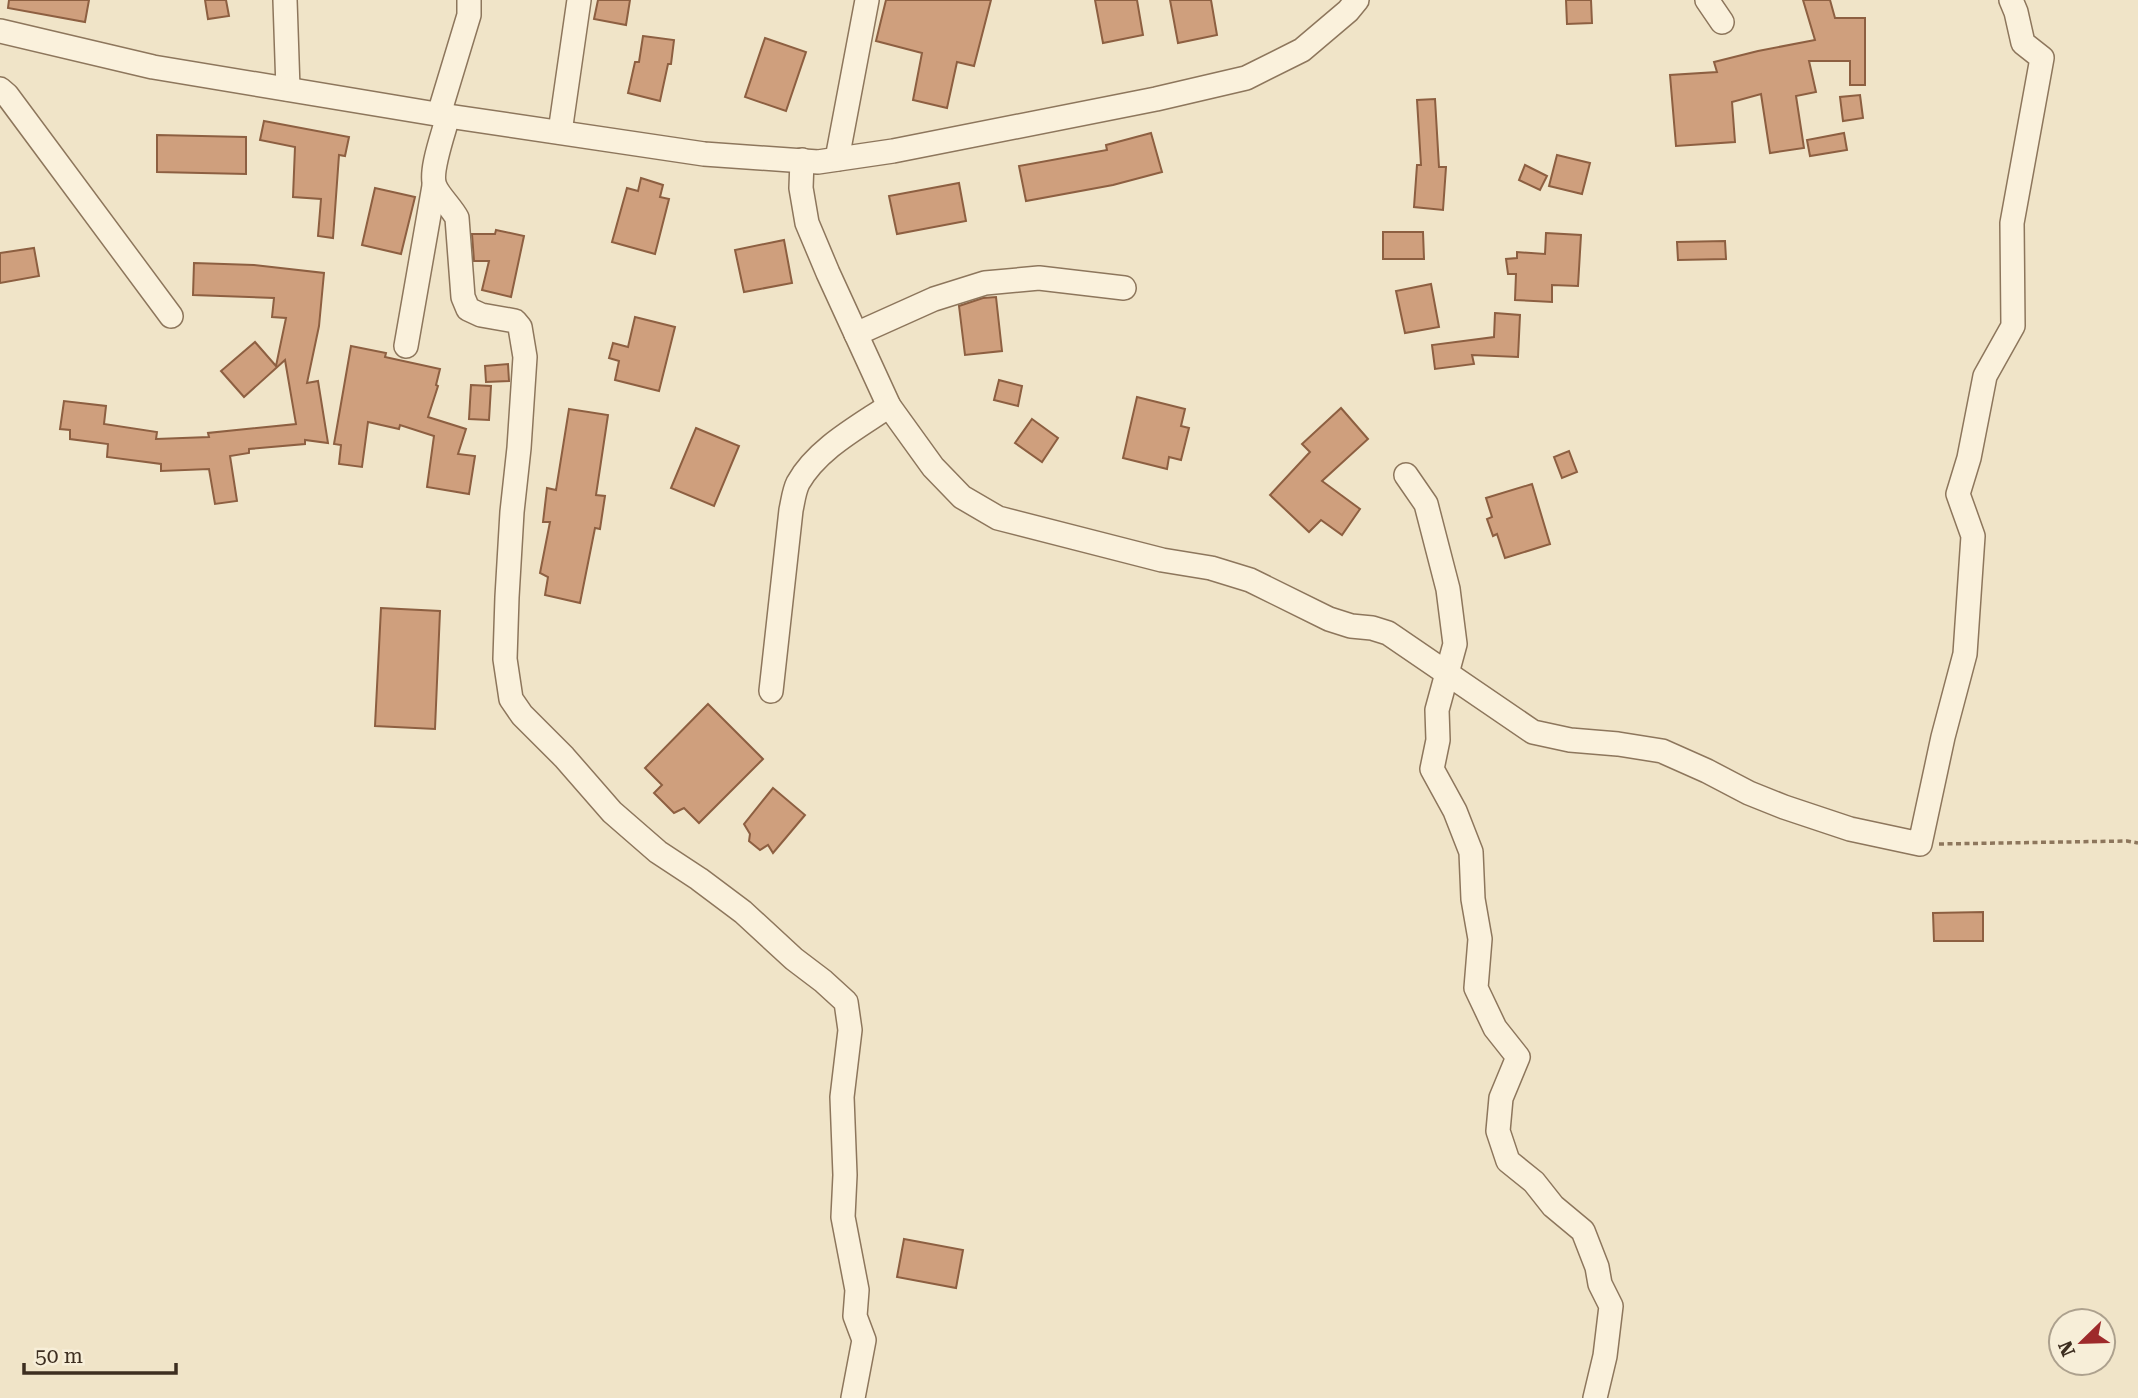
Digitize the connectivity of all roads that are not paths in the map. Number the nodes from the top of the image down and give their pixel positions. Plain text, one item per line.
1 (285, 0) edge
2 (469, 0) edge
3 (579, 0) edge
4 (867, 0) edge
5 (1707, 0) edge
6 (2011, 0) edge
7 (1351, 4) edge
8 (1722, 22) dead end
9 (0, 32) edge
10 (0, 89) edge
11 (288, 89) junction
12 (443, 115) junction
13 (561, 132) junction
14 (837, 159) junction
15 (802, 160) junction
16 (434, 186) junction
17 (1124, 288) dead end
18 (171, 316) dead end
19 (856, 334) junction
20 (406, 346) dead end
21 (889, 406) junction
22 (1406, 475) dead end
23 (1447, 674) junction
24 (771, 691) dead end
25 (853, 1398) edge
26 (1595, 1398) edge

1 - 11 street
2 - 12 street
3 - 13 street
4 - 14 street
5 - 8 street
6 - 23 street
7 - 14 street
9 - 11 street
10 - 18 street
11 - 12 street
12 - 13 street
12 - 16 street
13 - 15 street
14 - 15 street
15 - 19 street
16 - 20 street
16 - 25 street
17 - 19 street
19 - 21 street
21 - 23 street
21 - 24 street
22 - 23 street
23 - 26 street

